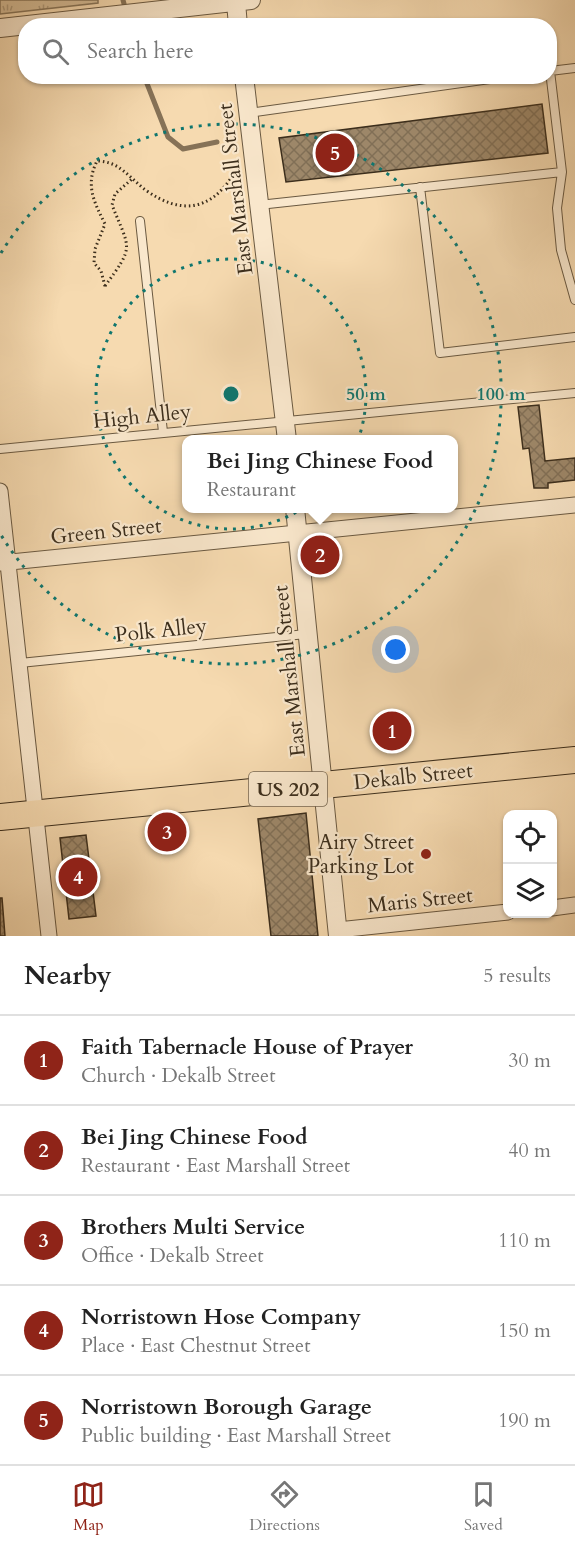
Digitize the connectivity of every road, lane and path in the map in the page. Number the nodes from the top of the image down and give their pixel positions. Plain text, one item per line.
1 (241, 1) edge
2 (89, 18) edge
3 (239, 18) edge
4 (18, 26) edge
5 (0, 28) edge
6 (575, 68) edge
7 (557, 70) edge
8 (245, 84) edge
9 (455, 84) edge
10 (552, 84) edge
11 (248, 113) junction
12 (256, 172) junction
13 (562, 172) junction
14 (132, 179) junction
15 (420, 188) junction
16 (259, 205) junction
17 (140, 221) dead end
18 (575, 300) edge
19 (575, 337) edge
20 (575, 393) edge
21 (285, 419) junction
22 (163, 432) junction
23 (287, 435) edge
24 (0, 449) edge
25 (0, 491) edge
26 (575, 505) edge
27 (295, 513) edge
28 (297, 532) junction
29 (4, 563) edge
30 (306, 634) junction
31 (20, 663) junction
32 (575, 760) edge
33 (324, 785) junction
34 (36, 813) junction
35 (0, 817) edge
36 (575, 905) edge
37 (557, 907) edge
38 (503, 912) edge
39 (338, 933) edge
40 (49, 936) edge

1 - 2 street
1 - 3 street
4 - 5 street
6 - 7 lane
8 - 11 street, East Marshall Street
9 - 11 lane
10 - 13 lane
11 - 12 street, East Marshall Street
12 - 14 path
12 - 16 street, East Marshall Street
13 - 15 lane
13 - 18 lane
14 - 14 path
15 - 16 lane
15 - 19 lane
16 - 21 street, East Marshall Street
17 - 22 lane
20 - 21 lane, High Alley
21 - 22 lane, High Alley
21 - 23 street, East Marshall Street
22 - 24 lane, High Alley
25 - 29 street
26 - 28 street, Green Street
27 - 28 street, East Marshall Street
28 - 29 street, Green Street
28 - 30 street, East Marshall Street
29 - 31 street
30 - 31 lane, Polk Alley
30 - 33 street, East Marshall Street
31 - 34 street
32 - 33 highway, Dekalb Street / US 202
33 - 34 highway, Dekalb Street / US 202
33 - 39 street, East Marshall Street
34 - 35 highway, Dekalb Street / US 202
34 - 40 street
36 - 37 street
38 - 39 street, Maris Street

